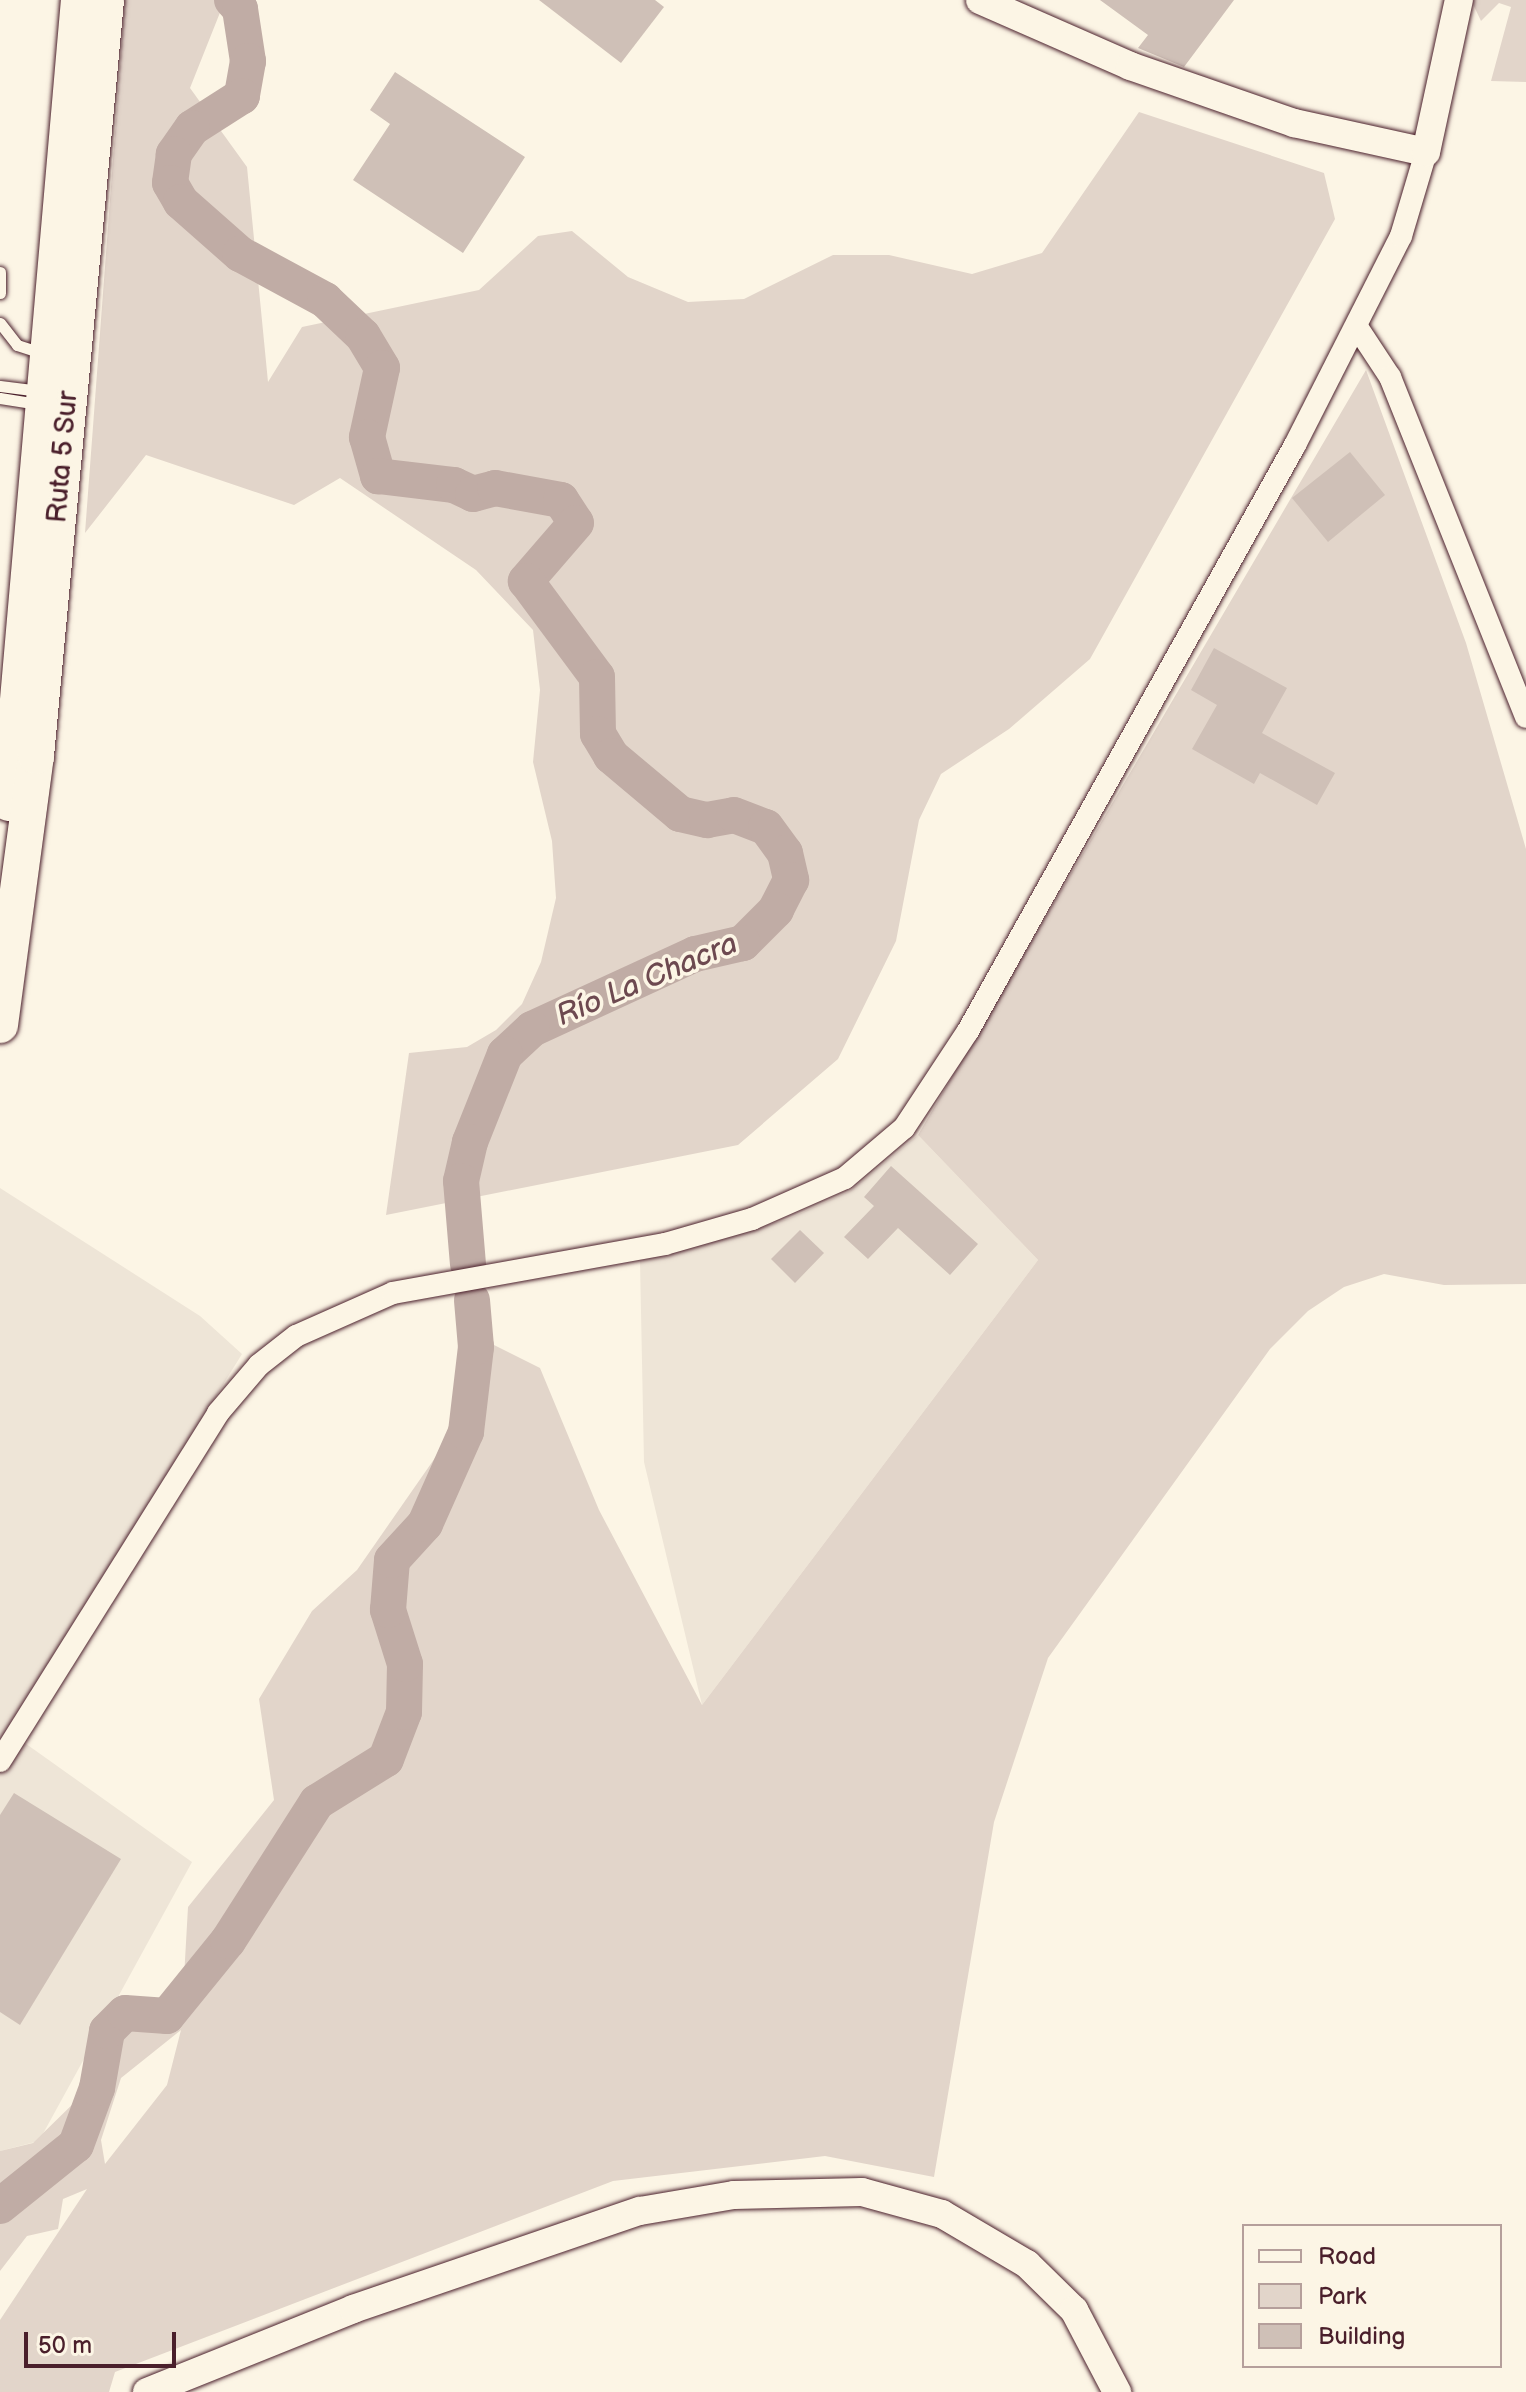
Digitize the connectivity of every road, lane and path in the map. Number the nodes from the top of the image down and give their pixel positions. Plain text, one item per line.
1 (79, 0) edge
2 (106, 0) edge
3 (980, 0) edge
4 (1459, 0) edge
5 (1426, 152) junction
6 (0, 272) edge
7 (0, 293) edge
8 (77, 319) junction
9 (0, 323) edge
10 (1357, 327) junction
11 (46, 354) junction
12 (0, 386) edge
13 (51, 397) junction
14 (0, 398) edge
15 (1526, 717) edge
16 (0, 1025) edge
17 (0, 1761) edge
18 (147, 2392) edge
19 (1117, 2392) edge

1 - 11 highway, Ruta 5 Sur
2 - 8 highway, Ruta 5 Sur
3 - 5 street
4 - 5 street
5 - 10 street
6 - 7 lane
8 - 11 highway
8 - 13 highway, Ruta 5 Sur
9 - 11 lane
10 - 15 street
10 - 17 street
11 - 13 highway, Ruta 5 Sur
12 - 13 lane
13 - 14 lane
13 - 16 highway, Ruta 5 Sur
18 - 19 street

